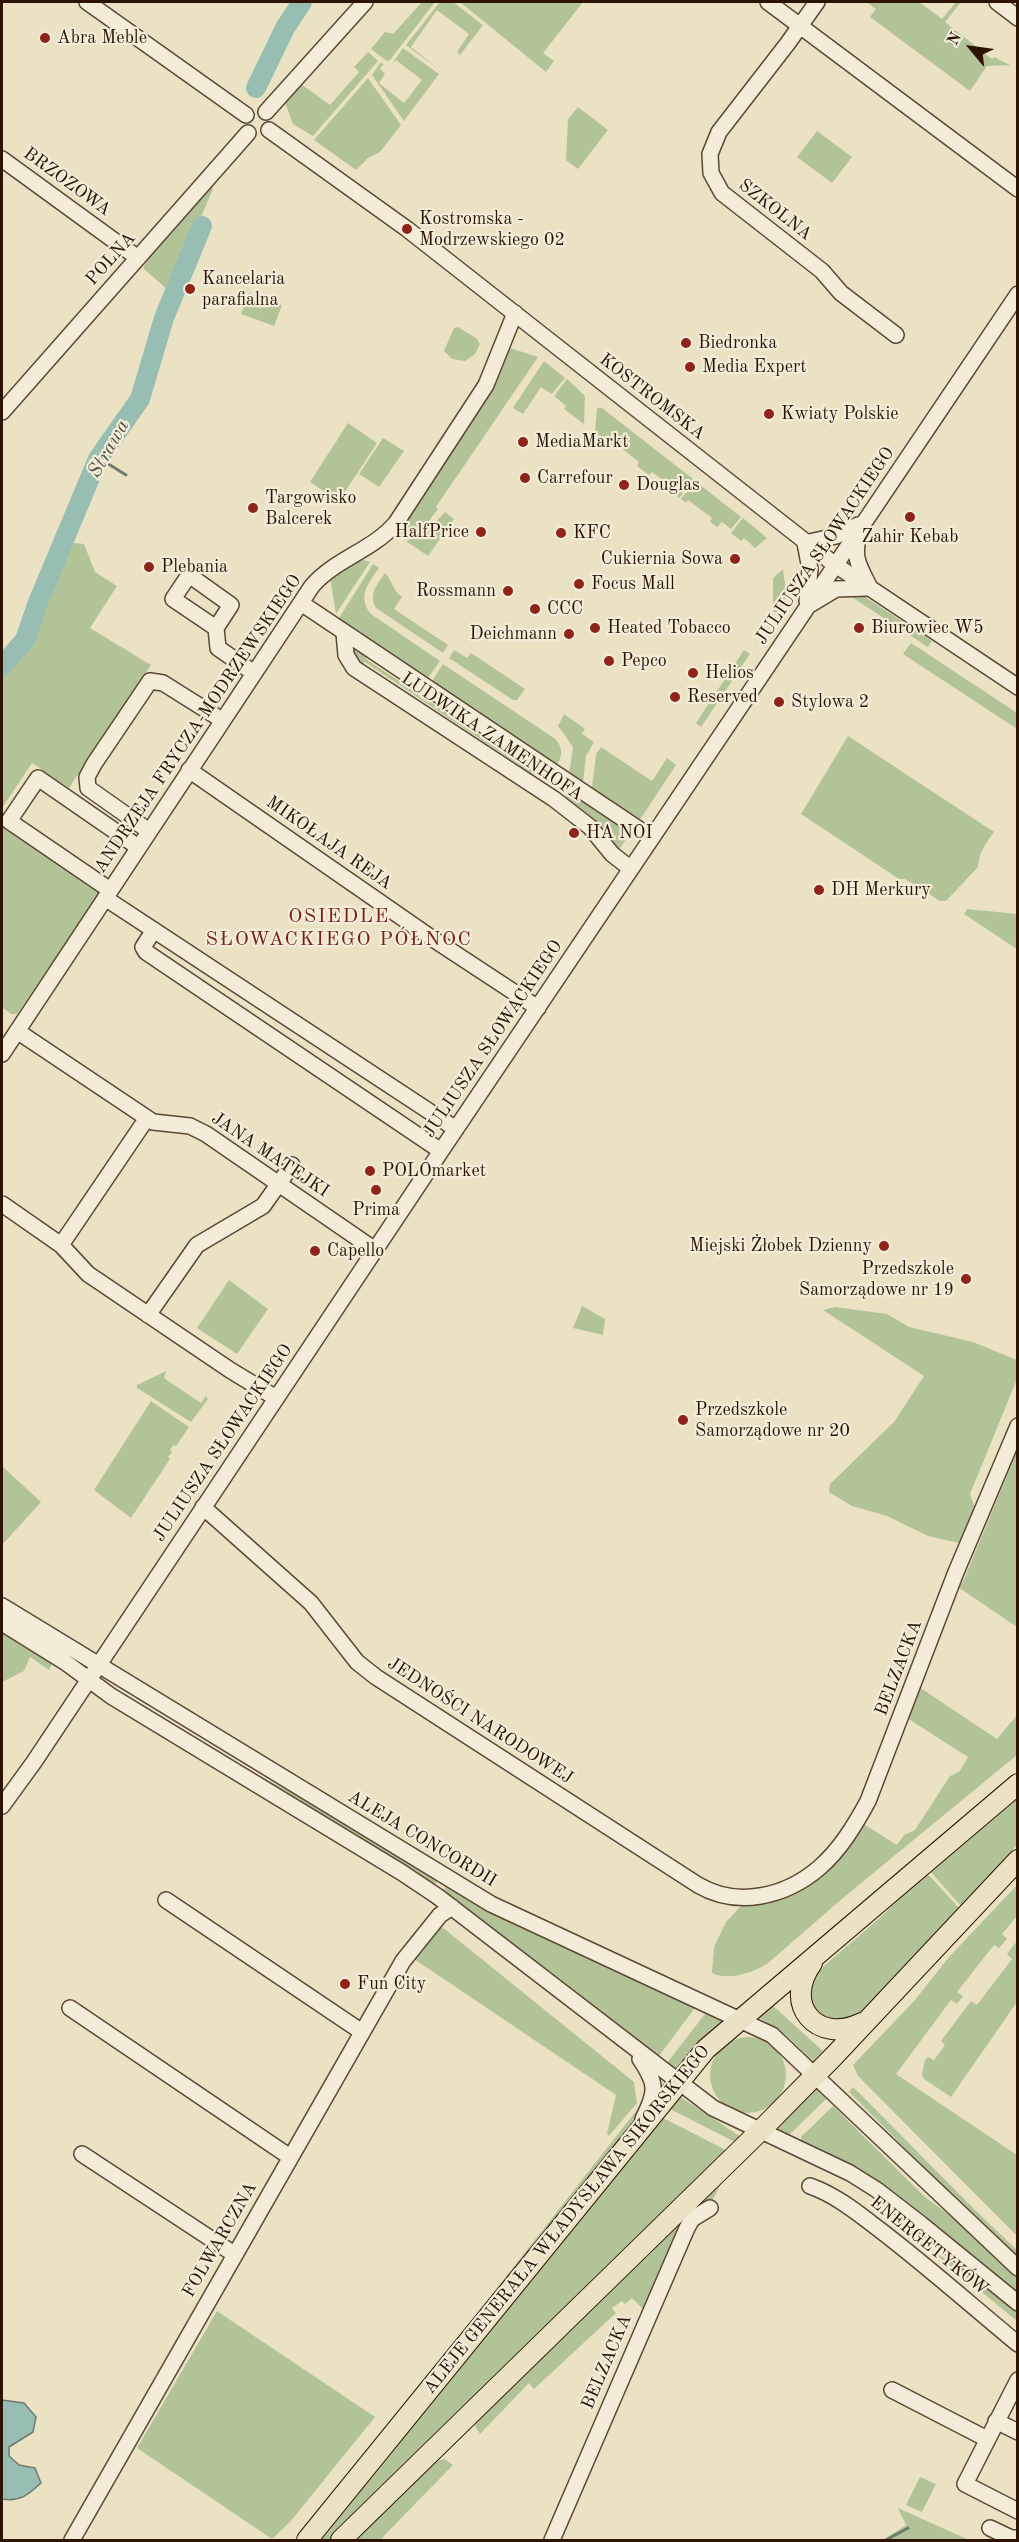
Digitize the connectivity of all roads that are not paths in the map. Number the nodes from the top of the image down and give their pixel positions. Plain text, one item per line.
1 (87, 2) edge
2 (365, 2) edge
3 (768, 2) edge
4 (817, 2) edge
5 (997, 2) edge
6 (1016, 15) edge
7 (800, 27) junction
8 (266, 112) junction
9 (246, 115) junction
10 (268, 130) junction
11 (248, 133) junction
12 (2, 159) edge
13 (1017, 189) edge
14 (138, 258) junction
15 (1017, 294) edge
16 (514, 313) junction
17 (896, 335) dead end
18 (7, 394) edge
19 (2, 412) edge
20 (861, 523) junction
21 (805, 543) junction
22 (834, 564) junction
23 (870, 588) junction
24 (301, 603) junction
25 (806, 607) junction
26 (216, 628) dead end
27 (344, 633) junction
28 (254, 673) junction
29 (1017, 687) edge
30 (222, 720) junction
31 (189, 770) junction
32 (563, 779) junction
33 (554, 799) junction
34 (149, 831) junction
35 (652, 838) junction
36 (138, 847) junction
37 (631, 869) junction
38 (108, 894) junction
39 (154, 930) junction
40 (538, 1008) junction
41 (17, 1031) junction
42 (311, 1034) junction
43 (2, 1054) edge
44 (297, 1056) junction
45 (422, 1107) junction
46 (147, 1118) junction
47 (408, 1129) junction
48 (456, 1129) junction
49 (441, 1151) junction
50 (292, 1165) dead end
51 (279, 1185) junction
52 (2, 1204) edge
53 (61, 1245) junction
54 (375, 1250) junction
55 (148, 1315) junction
56 (276, 1398) junction
57 (1017, 1426) edge
58 (203, 1508) junction
59 (2, 1606) edge
60 (2, 1623) edge
61 (98, 1666) junction
62 (88, 1681) junction
63 (1017, 1784) edge
64 (2, 1806) edge
65 (1017, 1860) edge
66 (775, 1892) joint
67 (166, 1900) dead end
68 (452, 1907) junction
69 (825, 1947) junction
70 (70, 2008) dead end
71 (740, 2019) junction
72 (864, 2022) junction
73 (362, 2032) junction
74 (633, 2049) junction
75 (815, 2075) junction
76 (678, 2082) junction
77 (761, 2130) junction
78 (635, 2135) junction
79 (82, 2154) dead end
80 (290, 2157) junction
81 (810, 2186) dead end
82 (710, 2208) dead end
83 (234, 2254) junction
84 (1017, 2268) edge
85 (1017, 2303) edge
86 (1017, 2344) edge
87 (1017, 2380) edge
88 (892, 2390) dead end
89 (996, 2421) junction
90 (1017, 2432) edge
91 (987, 2439) junction
92 (1017, 2511) edge
93 (990, 2528) dead end
94 (1017, 2538) edge
95 (72, 2541) edge
96 (307, 2541) edge
97 (341, 2541) edge
98 (552, 2541) edge

1 - 9 street
2 - 8 street
3 - 7 street
4 - 7 street, SZKOLNA
5 - 6 street
7 - 13 street
7 - 17 street, SZKOLNA
8 - 9 street
8 - 10 street
9 - 11 street
10 - 11 street
10 - 16 street, KOSTROMSKA
11 - 14 street, POLNA
12 - 14 street, BRZOZOWA
14 - 18 street, POLNA
15 - 20 street, JULIUSZA SŁOWACKIEGO
16 - 21 street, KOSTROMSKA
16 - 24 street, ANDRZEJA FRYCZA-MODRZEWSKIEGO
18 - 19 street, POLNA
20 - 21 street
20 - 22 street, JULIUSZA SŁOWACKIEGO
20 - 23 street
21 - 22 street, KOSTROMSKA
21 - 25 street
22 - 23 street, KOSTROMSKA
22 - 25 street, JULIUSZA SŁOWACKIEGO
23 - 25 street
23 - 29 street, KOSTROMSKA
24 - 27 street, LUDWIKA ZAMENHOFA
24 - 28 street, ANDRZEJA FRYCZA-MODRZEWSKIEGO
25 - 35 street, JULIUSZA SŁOWACKIEGO
26 - 28 street
27 - 32 street, LUDWIKA ZAMENHOFA
27 - 33 street, LUDWIKA ZAMENHOFA
28 - 30 street, ANDRZEJA FRYCZA-MODRZEWSKIEGO
30 - 31 street, ANDRZEJA FRYCZA-MODRZEWSKIEGO
30 - 34 street
31 - 34 street, ANDRZEJA FRYCZA-MODRZEWSKIEGO
31 - 40 street, MIKOŁAJA REJA
32 - 33 street
32 - 35 street, LUDWIKA ZAMENHOFA
33 - 37 street, LUDWIKA ZAMENHOFA
34 - 36 street, ANDRZEJA FRYCZA-MODRZEWSKIEGO
35 - 37 street, JULIUSZA SŁOWACKIEGO
36 - 38 street, ANDRZEJA FRYCZA-MODRZEWSKIEGO
36 - 38 street
37 - 40 street, JULIUSZA SŁOWACKIEGO
38 - 39 street
38 - 41 street, ANDRZEJA FRYCZA-MODRZEWSKIEGO
39 - 42 street
39 - 44 street
40 - 48 street, JULIUSZA SŁOWACKIEGO
41 - 43 street, ANDRZEJA FRYCZA-MODRZEWSKIEGO
41 - 46 street, JANA MATEJKI
42 - 44 street
42 - 45 street
44 - 47 street
45 - 47 street
45 - 48 street
46 - 51 street, JANA MATEJKI
46 - 53 street
47 - 49 street
48 - 49 street, JULIUSZA SŁOWACKIEGO
49 - 54 street, JULIUSZA SŁOWACKIEGO
50 - 51 street
51 - 54 street, JANA MATEJKI
51 - 55 street
52 - 53 street
53 - 55 street
54 - 56 street, JULIUSZA SŁOWACKIEGO
55 - 56 street
56 - 58 street, JULIUSZA SŁOWACKIEGO
57 - 66 street, BELZACKA
58 - 61 street, JULIUSZA SŁOWACKIEGO
58 - 66 street, JEDNOŚCI NARODOWEJ
59 - 61 street, ALEJA CONCORDII
60 - 62 street
61 - 62 street, JULIUSZA SŁOWACKIEGO
61 - 71 street, ALEJA CONCORDII
62 - 64 street, JULIUSZA SŁOWACKIEGO
62 - 68 street
63 - 69 main road, ALEJE GENERAŁA WŁADYSŁAWA SIKORSKIEGO
65 - 72 main road
67 - 73 street
68 - 73 street, FOLWARCZNA
68 - 74 street
69 - 71 main road, ALEJE GENERAŁA WŁADYSŁAWA SIKORSKIEGO
69 - 72 main road
70 - 80 street
71 - 75 street, ALEJA CONCORDII
71 - 76 main road, ALEJE GENERAŁA WŁADYSŁAWA SIKORSKIEGO
72 - 75 main road
73 - 80 street, FOLWARCZNA
74 - 76 street
74 - 78 street
75 - 77 main road
75 - 84 street, ALEJA CONCORDII
76 - 77 street
76 - 78 main road, ALEJE GENERAŁA WŁADYSŁAWA SIKORSKIEGO
77 - 85 street
77 - 97 main road
78 - 96 main road, ALEJE GENERAŁA WŁADYSŁAWA SIKORSKIEGO
79 - 83 street
80 - 83 street, FOLWARCZNA
81 - 86 street, ENERGETYKÓW
82 - 98 street, BELZACKA
83 - 95 street, FOLWARCZNA
87 - 89 street
88 - 91 street
89 - 90 street
89 - 91 street
91 - 92 street
93 - 94 street

